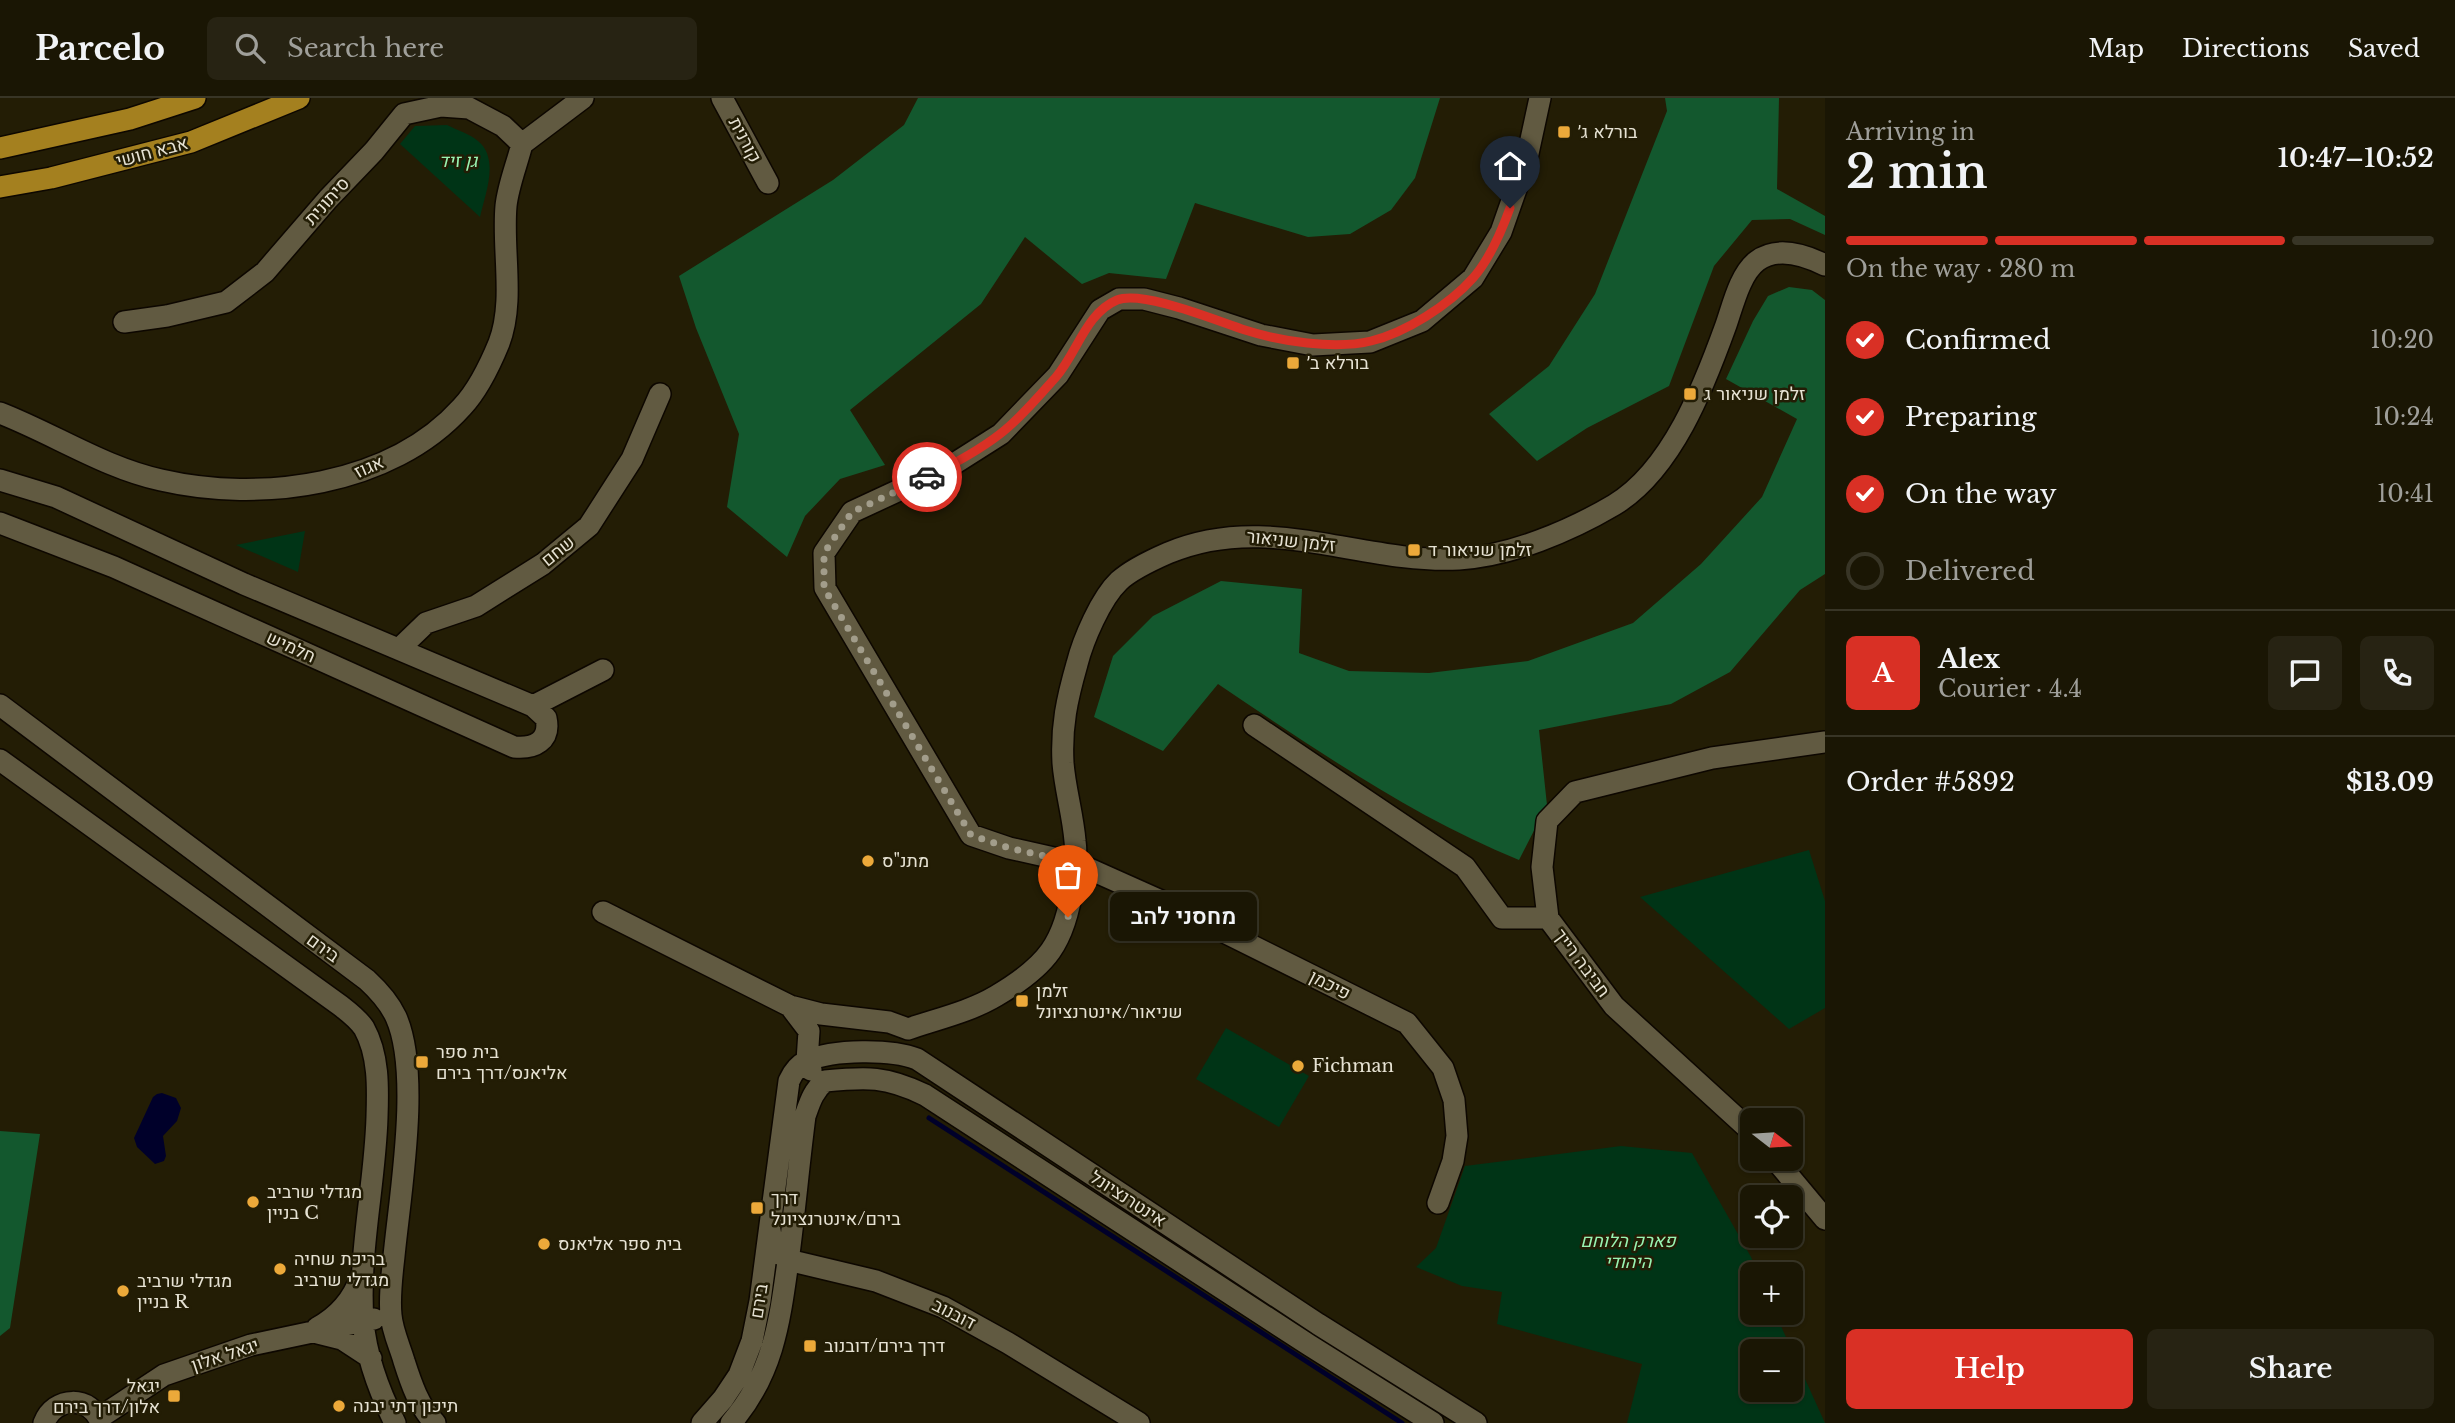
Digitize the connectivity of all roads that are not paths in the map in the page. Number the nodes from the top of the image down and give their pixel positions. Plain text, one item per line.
1 (195, 98) edge
2 (299, 98) edge
3 (583, 98) edge
4 (722, 98) edge
5 (1540, 98) edge
6 (523, 145) junction
7 (0, 148) edge
8 (768, 183) dead end
9 (0, 187) edge
10 (1825, 265) edge
11 (124, 322) dead end
12 (660, 394) dead end
13 (0, 413) edge
14 (0, 480) edge
15 (0, 523) edge
16 (399, 649) junction
17 (603, 670) dead end
18 (0, 705) edge
19 (533, 706) junction
20 (1254, 725) dead end
21 (1825, 742) edge
22 (0, 761) edge
23 (1076, 863) junction
24 (603, 912) dead end
25 (1548, 918) junction
26 (815, 1023) junction
27 (908, 1029) junction
28 (905, 1054) junction
29 (807, 1061) junction
30 (868, 1077) junction
31 (825, 1081) junction
32 (1740, 1121) edge
33 (1785, 1171) edge
34 (1438, 1203) dead end
35 (1825, 1219) edge
36 (769, 1227) junction
37 (788, 1260) junction
38 (364, 1270) junction
39 (391, 1316) junction
40 (363, 1322) junction
41 (309, 1332) junction
42 (371, 1358) junction
43 (100, 1420) edge
44 (44, 1423) edge
45 (395, 1423) edge
46 (435, 1423) edge
47 (702, 1423) edge
48 (731, 1423) edge
49 (1139, 1423) edge
50 (1433, 1423) edge
51 (1476, 1423) edge

1 - 7 main road
2 - 9 main road, אבא חושי
3 - 6 street
4 - 8 street, קורנית
5 - 23 street, פיכמן
6 - 11 street, סיתונית
6 - 13 street, אגוז
10 - 23 street, זלמן שניאור
12 - 16 street, שחם
14 - 16 street
15 - 19 street, חלמיש
16 - 19 street
17 - 19 street
18 - 39 street, בירם
20 - 25 street
21 - 25 street, חביבה רייך
22 - 38 street, בירם
23 - 27 street, זלמן שניאור
23 - 34 street, פיכמן
24 - 26 street
25 - 32 street, חביבה רייך
26 - 27 street
26 - 29 street
27 - 28 street
28 - 29 street
28 - 30 street
28 - 51 street, אינטרנציונל
29 - 31 street
29 - 36 street, בירם
30 - 31 street, אינטרנציונל
30 - 50 street, אינטרנציונל
31 - 37 street, בירם
33 - 35 street
36 - 37 street
36 - 47 street, בירם
37 - 48 street, בירם
37 - 49 street, דובנוב
38 - 40 street, בירם
38 - 41 street
39 - 40 street
39 - 46 street, בירם
40 - 41 street, יגאל אלון
40 - 42 street, בירם
41 - 42 street
41 - 43 street, יגאל אלון
42 - 45 street, בירם
43 - 44 street

